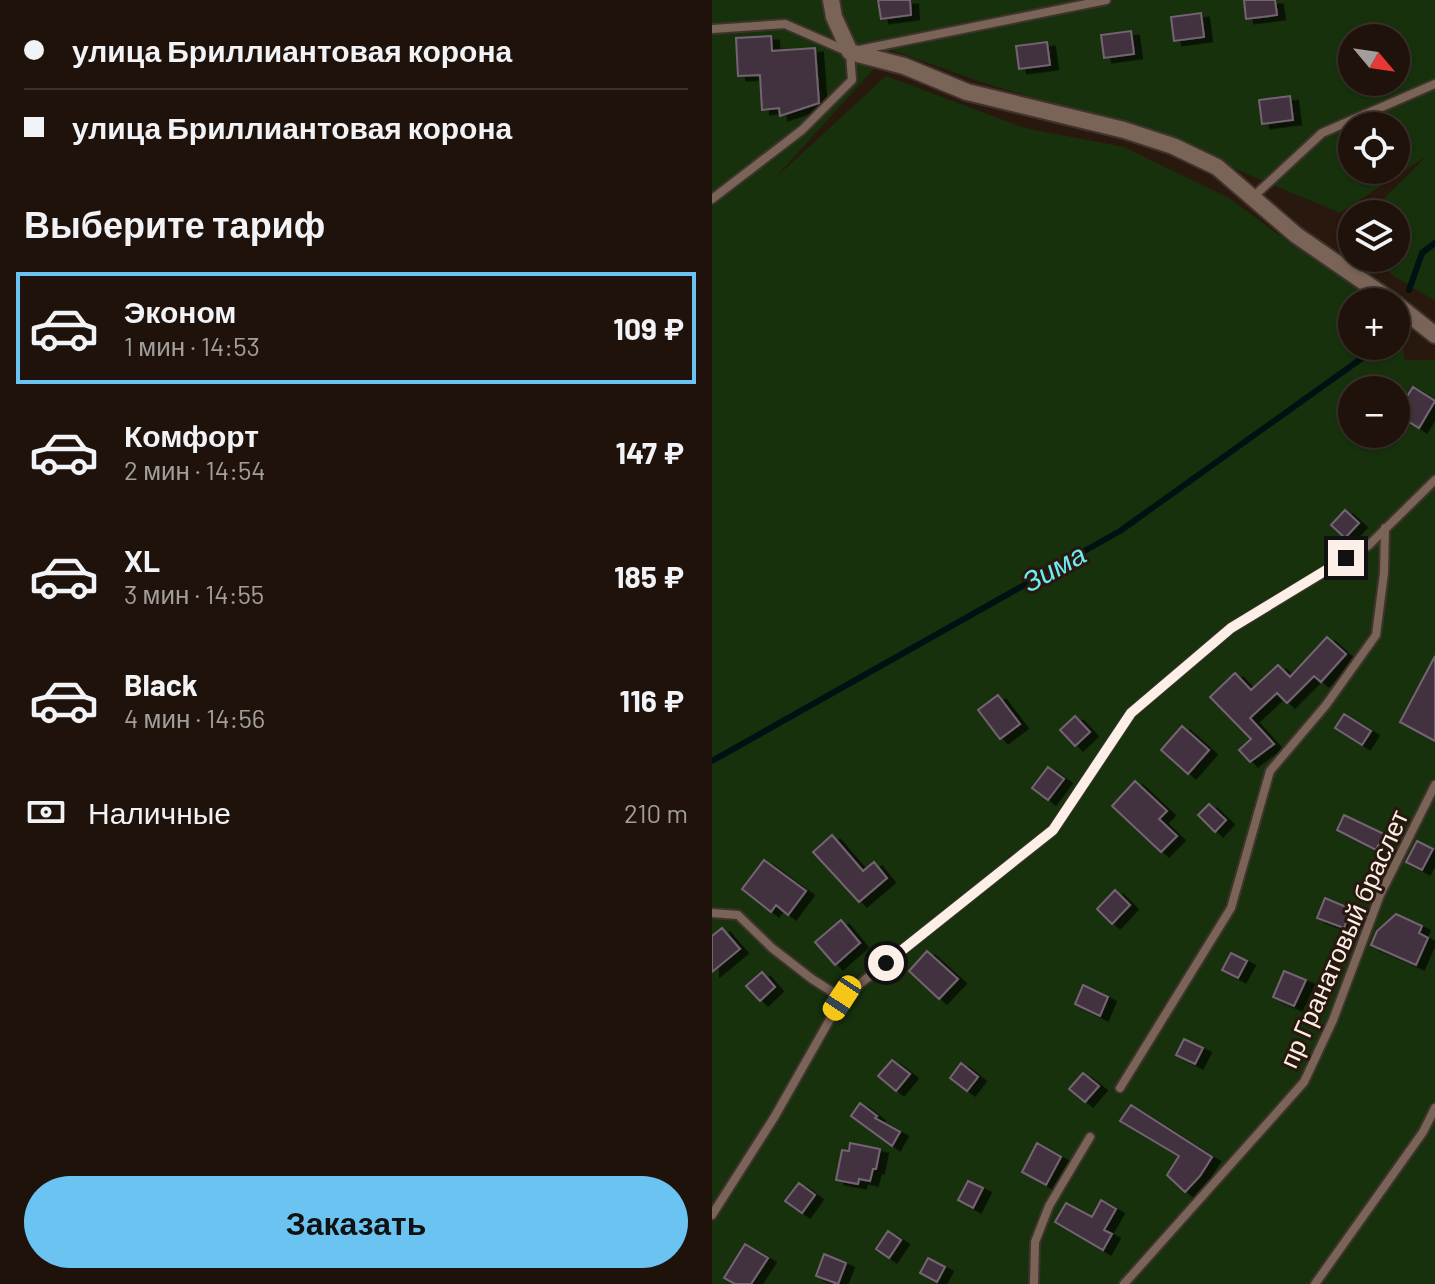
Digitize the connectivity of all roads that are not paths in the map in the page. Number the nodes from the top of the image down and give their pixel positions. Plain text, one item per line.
1 (831, 0) edge
2 (1106, 0) edge
3 (712, 29) edge
4 (850, 52) junction
5 (1435, 84) edge
6 (1253, 197) junction
7 (712, 199) edge
8 (1373, 288) edge
9 (1410, 315) edge
10 (1435, 335) edge
11 (1435, 480) edge
12 (1385, 527) junction
13 (1435, 785) edge
14 (712, 913) edge
15 (842, 998) junction
16 (1120, 1088) dead end
17 (1435, 1108) edge
18 (1090, 1137) dead end
19 (712, 1215) edge
20 (1034, 1284) edge
21 (1124, 1284) edge
22 (1315, 1284) edge

1 - 4 street
2 - 4 lane
3 - 4 lane
4 - 6 street
4 - 7 lane
5 - 6 lane
6 - 8 street
9 - 10 street
11 - 12 lane
12 - 15 lane
12 - 16 lane
13 - 21 lane, пр Гранатовый браслет
14 - 15 lane
15 - 19 lane
17 - 22 lane
18 - 20 lane

